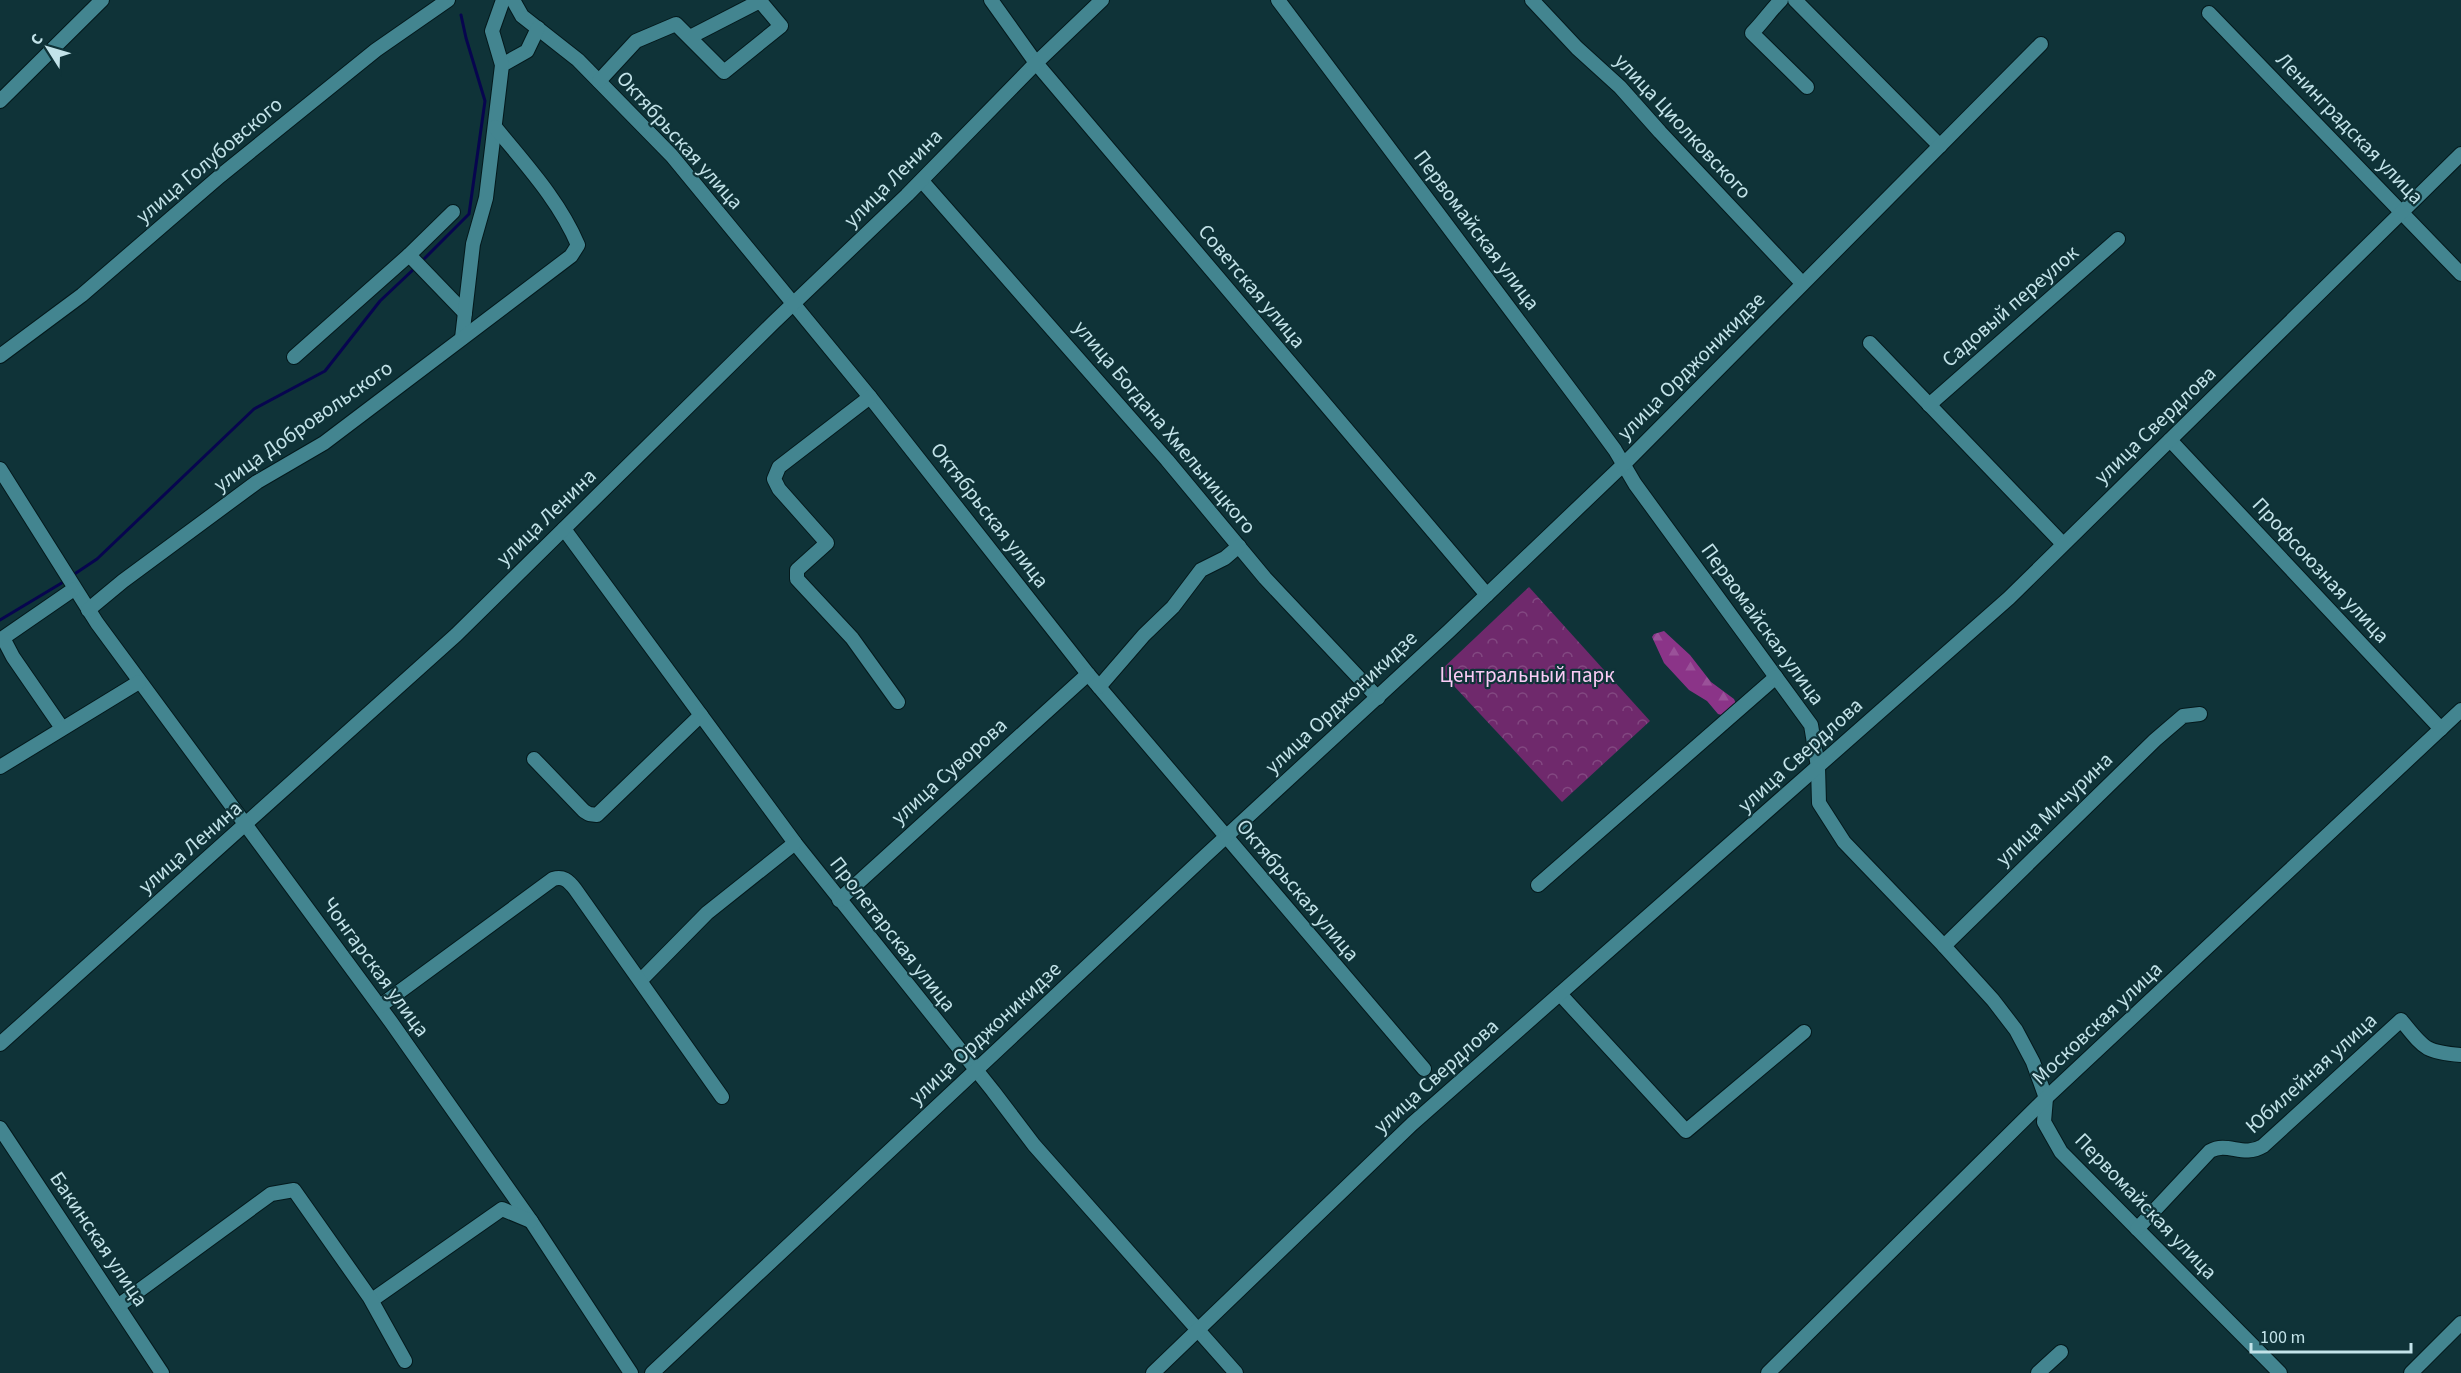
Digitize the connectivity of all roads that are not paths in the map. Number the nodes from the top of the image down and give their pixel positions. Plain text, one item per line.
1 (102, 0) edge
2 (448, 0) edge
3 (504, 0) edge
4 (513, 0) edge
5 (991, 0) edge
6 (1102, 0) edge
7 (1278, 0) edge
8 (1532, 0) edge
9 (1781, 0) edge
10 (1795, 0) edge
11 (2209, 13) dead end
12 (538, 28) junction
13 (690, 37) junction
14 (2042, 44) dead end
15 (1036, 63) junction
16 (502, 65) junction
17 (599, 81) junction
18 (1808, 87) dead end
19 (0, 101) edge
20 (495, 127) junction
21 (1940, 146) junction
22 (2461, 154) edge
23 (922, 181) junction
24 (453, 212) dead end
25 (2402, 212) junction
26 (2118, 239) dead end
27 (409, 255) junction
28 (2461, 274) edge
29 (1802, 283) junction
30 (793, 303) junction
31 (465, 313) junction
32 (462, 338) junction
33 (1870, 343) dead end
34 (0, 356) edge
35 (294, 357) dead end
36 (870, 397) junction
37 (1929, 405) junction
38 (2170, 440) junction
39 (1624, 464) junction
40 (0, 469) edge
41 (564, 529) junction
42 (2064, 544) junction
43 (1239, 546) junction
44 (76, 591) junction
45 (1487, 595) junction
46 (88, 610) junction
47 (2, 638) edge
48 (1088, 674) junction
49 (1776, 677) junction
50 (139, 682) junction
51 (1099, 687) junction
52 (1378, 698) junction
53 (898, 702) dead end
54 (2461, 710) edge
55 (2200, 714) dead end
56 (701, 715) junction
57 (62, 728) junction
58 (2441, 729) junction
59 (534, 759) dead end
60 (0, 767) edge
61 (1818, 767) junction
62 (245, 826) junction
63 (1226, 837) junction
64 (795, 843) junction
65 (1538, 885) dead end
66 (839, 900) junction
67 (1944, 946) junction
68 (641, 980) junction
69 (1560, 994) junction
70 (380, 1006) junction
71 (1804, 1032) dead end
72 (0, 1044) edge
73 (2461, 1054) edge
74 (1424, 1069) dead end
75 (976, 1070) junction
76 (722, 1097) dead end
77 (2046, 1098) junction
78 (0, 1128) edge
79 (531, 1221) junction
80 (2138, 1229) junction
81 (372, 1300) junction
82 (118, 1306) junction
83 (2461, 1323) edge
84 (1198, 1330) junction
85 (2061, 1352) dead end
86 (405, 1360) dead end
87 (162, 1373) edge
88 (631, 1373) edge
89 (652, 1373) edge
90 (1153, 1373) edge
91 (1236, 1373) edge
92 (1768, 1373) edge
93 (2038, 1373) edge
94 (2280, 1373) edge
95 (2410, 1373) edge

1 - 19 street
2 - 34 street, улица Голубовского
3 - 16 street
4 - 12 street, Октябрьская улица
5 - 15 street, Советская улица
6 - 15 street, улица Ленина
7 - 39 street, Первомайская улица
8 - 29 street, улица Циолковского
9 - 18 street
10 - 21 street
11 - 25 street, Ленинградская улица
12 - 16 street
12 - 17 street, Октябрьская улица
13 - 13 street
13 - 17 street
14 - 21 street, улица Орджоникидзе
15 - 23 street, улица Ленина
15 - 45 street, Советская улица
16 - 20 street
17 - 30 street, Октябрьская улица
20 - 31 street
20 - 32 street, улица Добровольского
21 - 29 street, улица Орджоникидзе
22 - 25 street, улица Свердлова
23 - 30 street, улица Ленина
23 - 43 street, улица Богдана Хмельницкого
24 - 27 street
25 - 28 street, Ленинградская улица
25 - 38 street, улица Свердлова
26 - 37 street, Садовый переулок
27 - 31 street
27 - 35 street
29 - 39 street, улица Орджоникидзе
30 - 36 street, Октябрьская улица
30 - 41 street, улица Ленина
31 - 32 street
32 - 46 street, улица Добровольского
33 - 37 street
36 - 48 street, Октябрьская улица
36 - 53 street
37 - 42 street
38 - 42 street, улица Свердлова
38 - 58 street, Профсоюзная улица
39 - 45 street, улица Орджоникидзе
39 - 49 street, Первомайская улица
40 - 44 street, Чонгарская улица
41 - 56 street, Пролетарская улица
41 - 62 street, улица Ленина
42 - 61 street, улица Свердлова
43 - 51 street
43 - 52 street, улица Богдана Хмельницкого
44 - 46 street, Чонгарская улица
44 - 47 street
45 - 52 street, улица Орджоникидзе
46 - 50 street, Чонгарская улица
47 - 57 street
48 - 51 street, Октябрьская улица
48 - 66 street, улица Суворова
49 - 61 street, Первомайская улица
49 - 65 street
50 - 57 street
50 - 62 street, Чонгарская улица
51 - 63 street, Октябрьская улица
52 - 63 street, улица Орджоникидзе
54 - 58 street, Московская улица
55 - 67 street, улица Мичурина
56 - 59 street
56 - 64 street, Пролетарская улица
57 - 60 street
58 - 77 street, Московская улица
61 - 67 street, Первомайская улица
61 - 69 street, улица Свердлова
62 - 70 street, Чонгарская улица
62 - 72 street, улица Ленина
63 - 74 street, Октябрьская улица
63 - 75 street, улица Орджоникидзе
64 - 66 street, Пролетарская улица
64 - 68 street
66 - 75 street, Пролетарская улица
67 - 77 street, Первомайская улица
68 - 70 street
68 - 76 street
69 - 71 street
69 - 84 street, улица Свердлова
70 - 79 street, Чонгарская улица
73 - 80 street, Юбилейная улица
75 - 84 street, Пролетарская улица
75 - 89 street, улица Орджоникидзе
77 - 80 street, Первомайская улица
77 - 92 street, Московская улица
78 - 82 street, Бакинская улица
79 - 81 street
79 - 88 street, Чонгарская улица
80 - 94 street, Первомайская улица
81 - 82 street
81 - 86 street
82 - 87 street, Бакинская улица
83 - 95 street
84 - 90 street, улица Свердлова
84 - 91 street, Пролетарская улица
85 - 93 street

